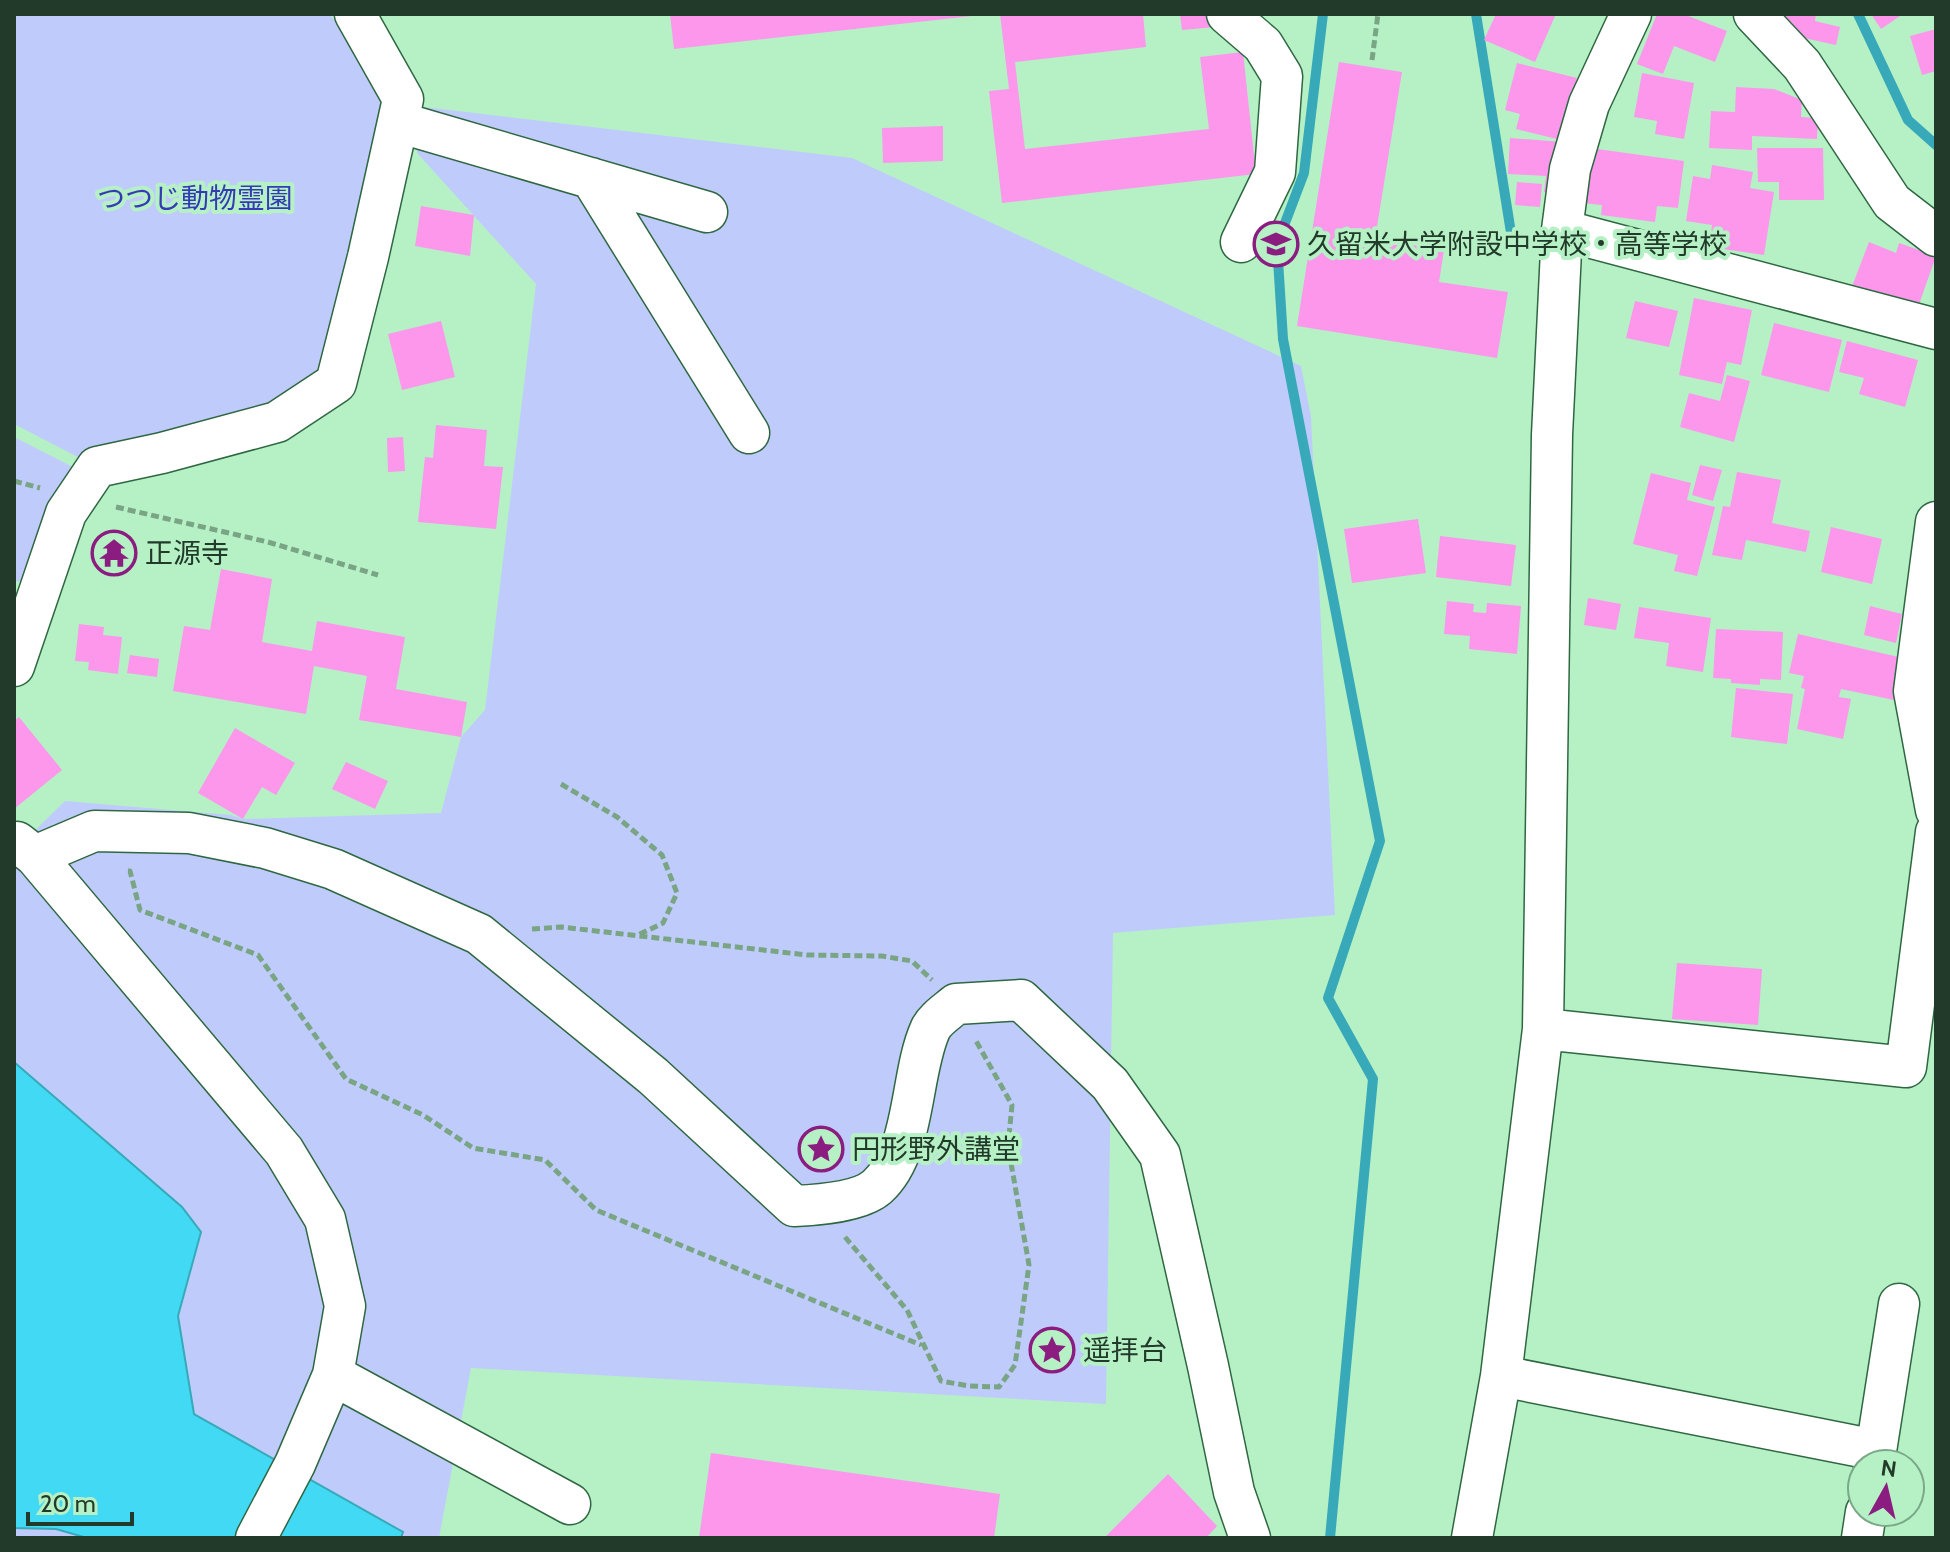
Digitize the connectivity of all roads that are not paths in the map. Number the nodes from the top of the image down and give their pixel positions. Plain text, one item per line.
1 (355, 14) edge
2 (1227, 14) edge
3 (1631, 14) edge
4 (1754, 14) edge
5 (398, 122) junction
6 (591, 178) junction
7 (707, 212) dead end
8 (1562, 230) junction
9 (1936, 236) edge
10 (1241, 242) dead end
11 (1936, 329) edge
12 (749, 433) dead end
13 (1934, 545) edge
14 (14, 666) edge
15 (1936, 810) edge
16 (1936, 832) edge
17 (25, 848) edge
18 (1543, 1029) junction
19 (1899, 1304) dead end
20 (333, 1375) junction
21 (1501, 1376) junction
22 (1876, 1448) edge
23 (1846, 1451) edge
24 (570, 1504) dead end
25 (256, 1538) edge
26 (1250, 1538) edge
27 (1472, 1538) edge

1 - 5 street
2 - 10 street
3 - 8 street
4 - 9 street
5 - 6 street
5 - 14 street
6 - 7 street
6 - 12 street
8 - 11 street
8 - 18 street
13 - 15 street
16 - 18 street
17 - 20 street
17 - 26 street
18 - 21 street
19 - 22 street
20 - 24 street
20 - 25 street
21 - 23 street
21 - 27 street

